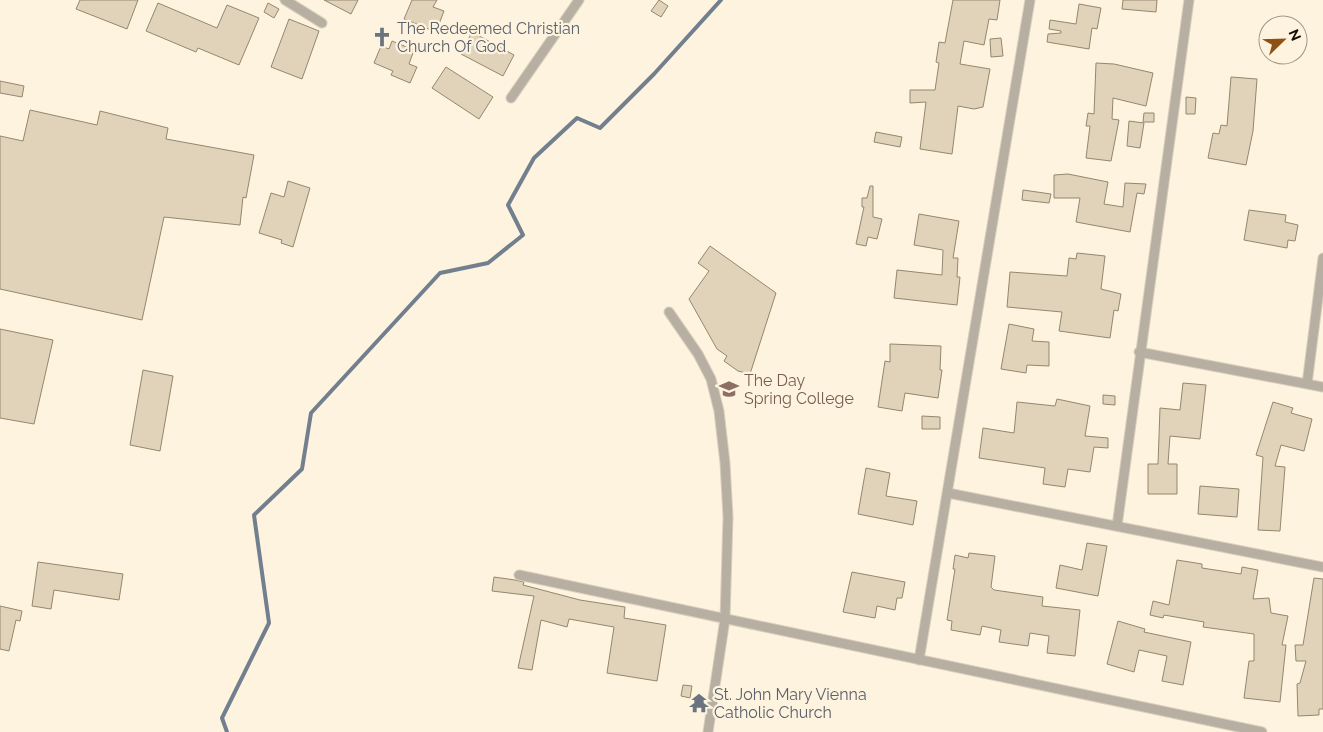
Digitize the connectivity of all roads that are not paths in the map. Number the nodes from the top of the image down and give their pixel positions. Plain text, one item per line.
1 (285, 0) edge
2 (579, 0) edge
3 (1030, 0) edge
4 (1189, 0) edge
5 (322, 23) dead end
6 (511, 98) dead end
7 (1323, 258) edge
8 (669, 312) dead end
9 (1139, 352) junction
10 (1307, 384) junction
11 (1323, 387) edge
12 (948, 493) junction
13 (1117, 526) junction
14 (1323, 567) edge
15 (519, 575) dead end
16 (725, 619) junction
17 (919, 660) junction
18 (708, 732) edge
19 (1262, 732) edge

1 - 5 street
2 - 6 street
3 - 12 street
4 - 9 street
7 - 10 street
8 - 16 street
9 - 10 street
9 - 13 street
10 - 11 street
12 - 13 street
12 - 17 street
13 - 14 street
15 - 16 street
16 - 17 street
16 - 18 street
17 - 19 street

